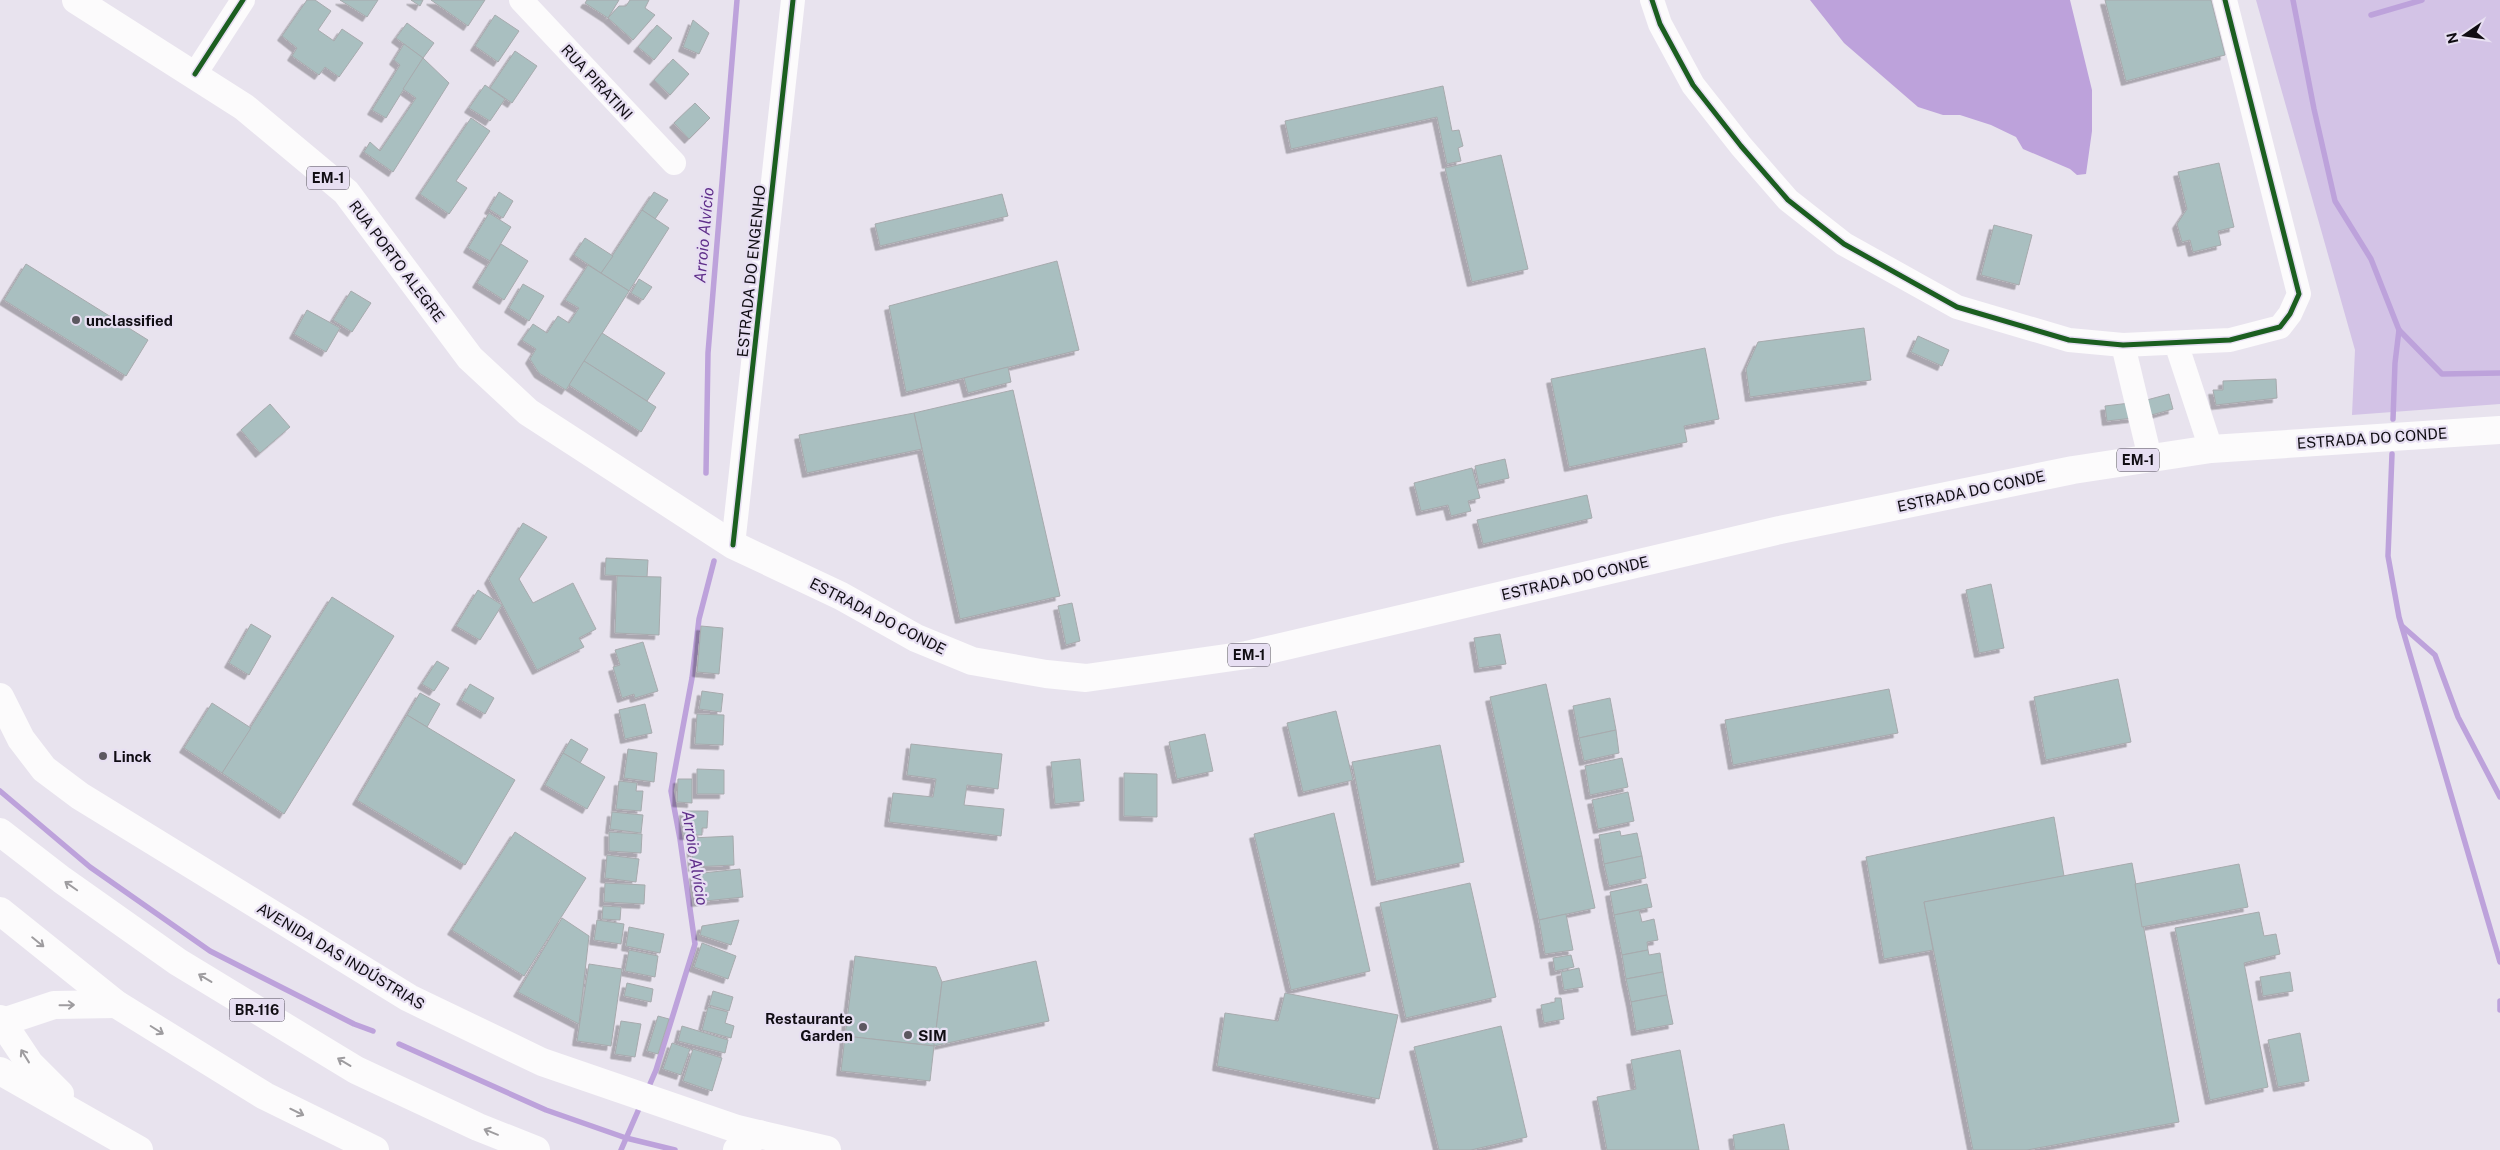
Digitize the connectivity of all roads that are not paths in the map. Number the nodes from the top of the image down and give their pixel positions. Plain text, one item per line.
1 (76, 0) edge
2 (243, 0) edge
3 (520, 0) edge
4 (793, 0) edge
5 (1652, 0) edge
6 (2225, 0) edge
7 (195, 74) junction
8 (674, 163) dead end
9 (2176, 343) junction
10 (2123, 346) junction
11 (2500, 430) edge
12 (2211, 449) junction
13 (2150, 458) junction
14 (686, 513) joint
15 (733, 545) junction
16 (0, 697) edge
17 (0, 832) edge
18 (0, 911) edge
19 (116, 1004) junction
20 (1, 1021) edge
21 (0, 1071) edge
22 (82, 1117) junction
23 (759, 1134) junction
24 (139, 1150) edge
25 (375, 1150) edge
26 (536, 1150) edge
27 (737, 1150) edge
28 (827, 1150) edge

1 - 7 main road, RUA PORTO ALEGRE / EM-1
2 - 7 street
3 - 8 street, RUA PIRATINI
4 - 15 street, ESTRADA DO ENGENHO
5 - 10 street
6 - 9 street
7 - 14 main road, RUA PORTO ALEGRE / EM-1
9 - 10 street
9 - 12 street
10 - 13 street
11 - 12 main road, ESTRADA DO CONDE / EM-1
12 - 13 main road, ESTRADA DO CONDE / EM-1
13 - 15 main road, ESTRADA DO CONDE / EM-1
14 - 15 main road, ESTRADA DO CONDE / EM-1
16 - 23 main road, AVENIDA DAS INDÚSTRIAS
26 -> 17 main road, BR-116
18 -> 19 main road
20 -> 19 main road
19 -> 25 main road
22 -> 20 main road
21 - 22 main road
22 - 24 main road
23 - 27 main road
23 - 28 main road, AVENIDA DAS INDÚSTRIAS

